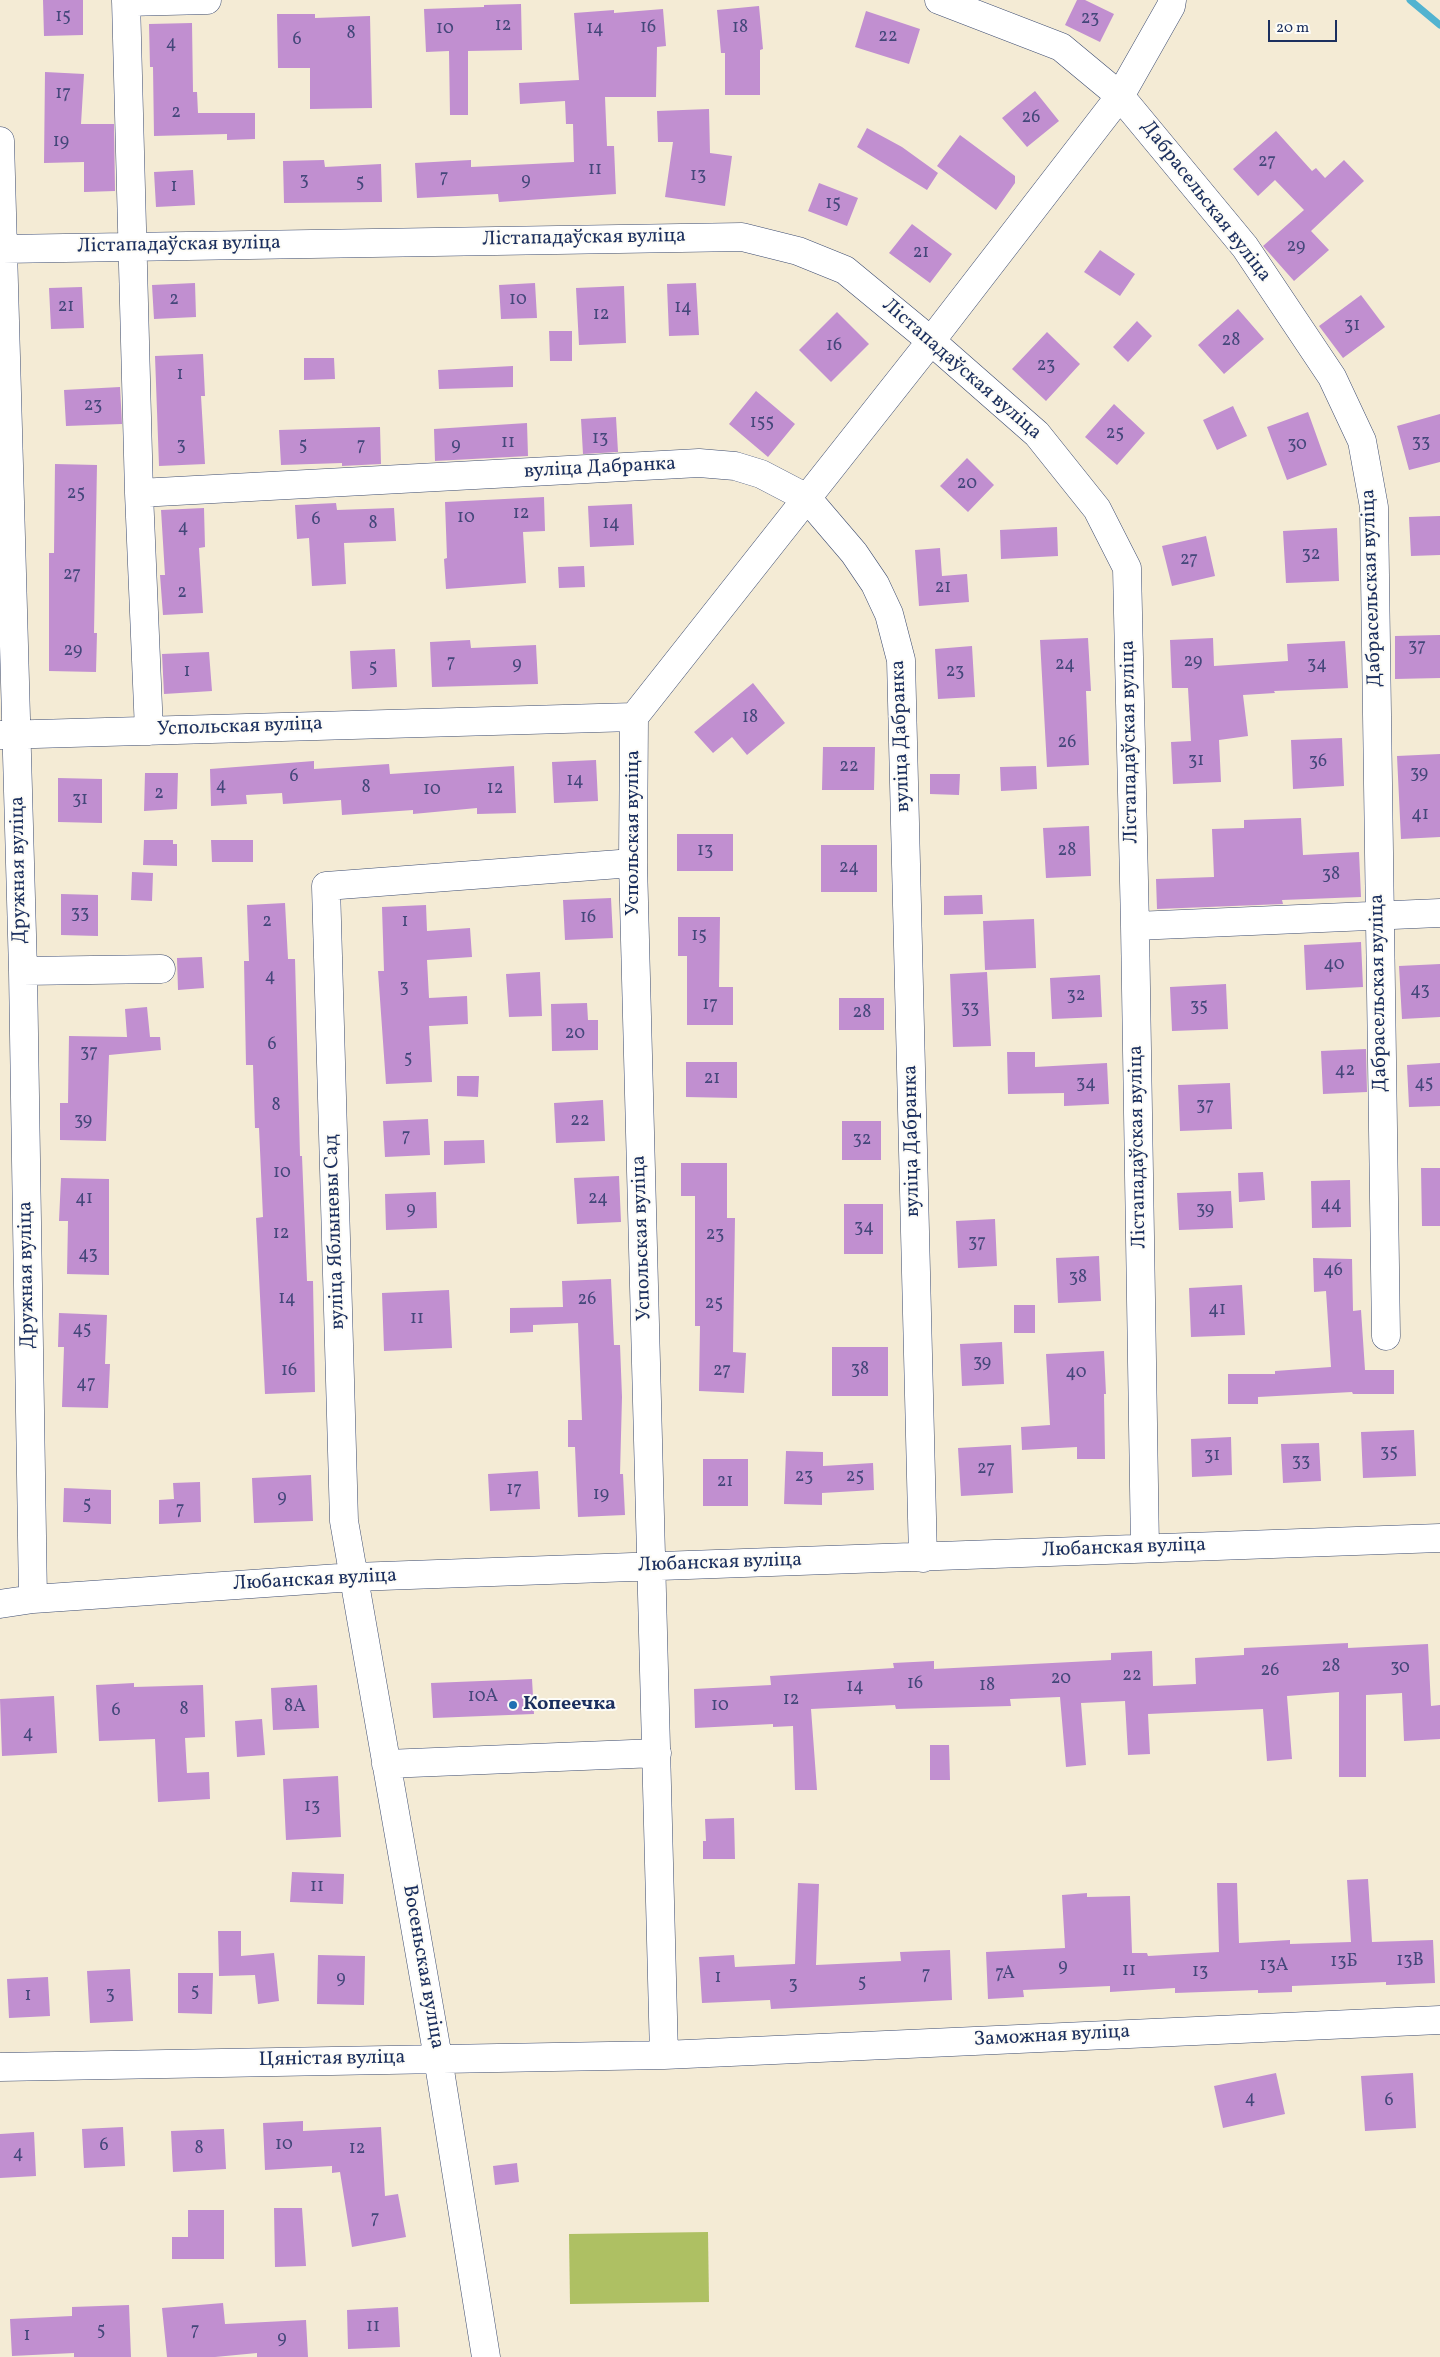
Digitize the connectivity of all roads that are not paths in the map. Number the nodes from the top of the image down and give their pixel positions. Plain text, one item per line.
1 (207, 0) edge
2 (939, 0) edge
3 (1172, 0) edge
4 (126, 1) edge
5 (1120, 96) junction
6 (0, 141) edge
7 (131, 246) junction
8 (2, 249) junction
9 (931, 341) junction
10 (139, 493) junction
11 (807, 498) junction
12 (634, 717) junction
13 (150, 731) junction
14 (8, 735) edge
15 (633, 863) junction
16 (1440, 913) edge
17 (1379, 917) junction
18 (1135, 926) junction
19 (161, 969) dead end
20 (23, 971) junction
21 (1386, 1336) dead end
22 (1440, 1538) edge
23 (1146, 1548) junction
24 (923, 1558) junction
25 (652, 1566) junction
26 (354, 1577) junction
27 (33, 1599) junction
28 (0, 1604) edge
29 (657, 1753) junction
30 (386, 1764) junction
31 (1440, 2020) edge
32 (664, 2055) junction
33 (438, 2058) junction
34 (0, 2067) edge
35 (486, 2357) edge

1 - 4 street
2 - 5 street, Дабрасельская вуліца
3 - 5 street
4 - 7 street
5 - 9 street
5 - 17 street, Дабрасельская вуліца
6 - 8 street, Дружная вуліца
7 - 8 street, Лістападаўская вуліца
7 - 9 street, Лістападаўская вуліца
7 - 10 street
8 - 14 street, Дружная вуліца
9 - 11 street
9 - 18 street, Лістападаўская вуліца
10 - 11 street, вуліца Дабранка
10 - 13 street
11 - 12 street
11 - 24 street, вуліца Дабранка
12 - 13 street, Успольская вуліца
12 - 15 street, Успольская вуліца
13 - 14 street, Успольская вуліца
14 - 20 street, Дружная вуліца
15 - 25 street, Успольская вуліца
15 - 26 street, вуліца Яблыневы Сад
16 - 17 street
17 - 18 street
17 - 21 street, Дабрасельская вуліца
18 - 23 street, Лістападаўская вуліца
19 - 20 street
20 - 27 street, Дружная вуліца
22 - 23 street, Любанская вуліца
23 - 24 street, Любанская вуліца
24 - 25 street, Любанская вуліца
25 - 26 street, Любанская вуліца
25 - 29 street, Успольская вуліца
26 - 27 street, Любанская вуліца
26 - 30 street, Восеньская вуліца
27 - 28 street, Любанская вуліца
29 - 30 street
29 - 32 street, Успольская вуліца
30 - 33 street, Восеньская вуліца
31 - 32 street, Заможная вуліца
32 - 33 street, Цяністая вуліца
33 - 34 street, Цяністая вуліца
33 - 35 street, Восеньская вуліца

